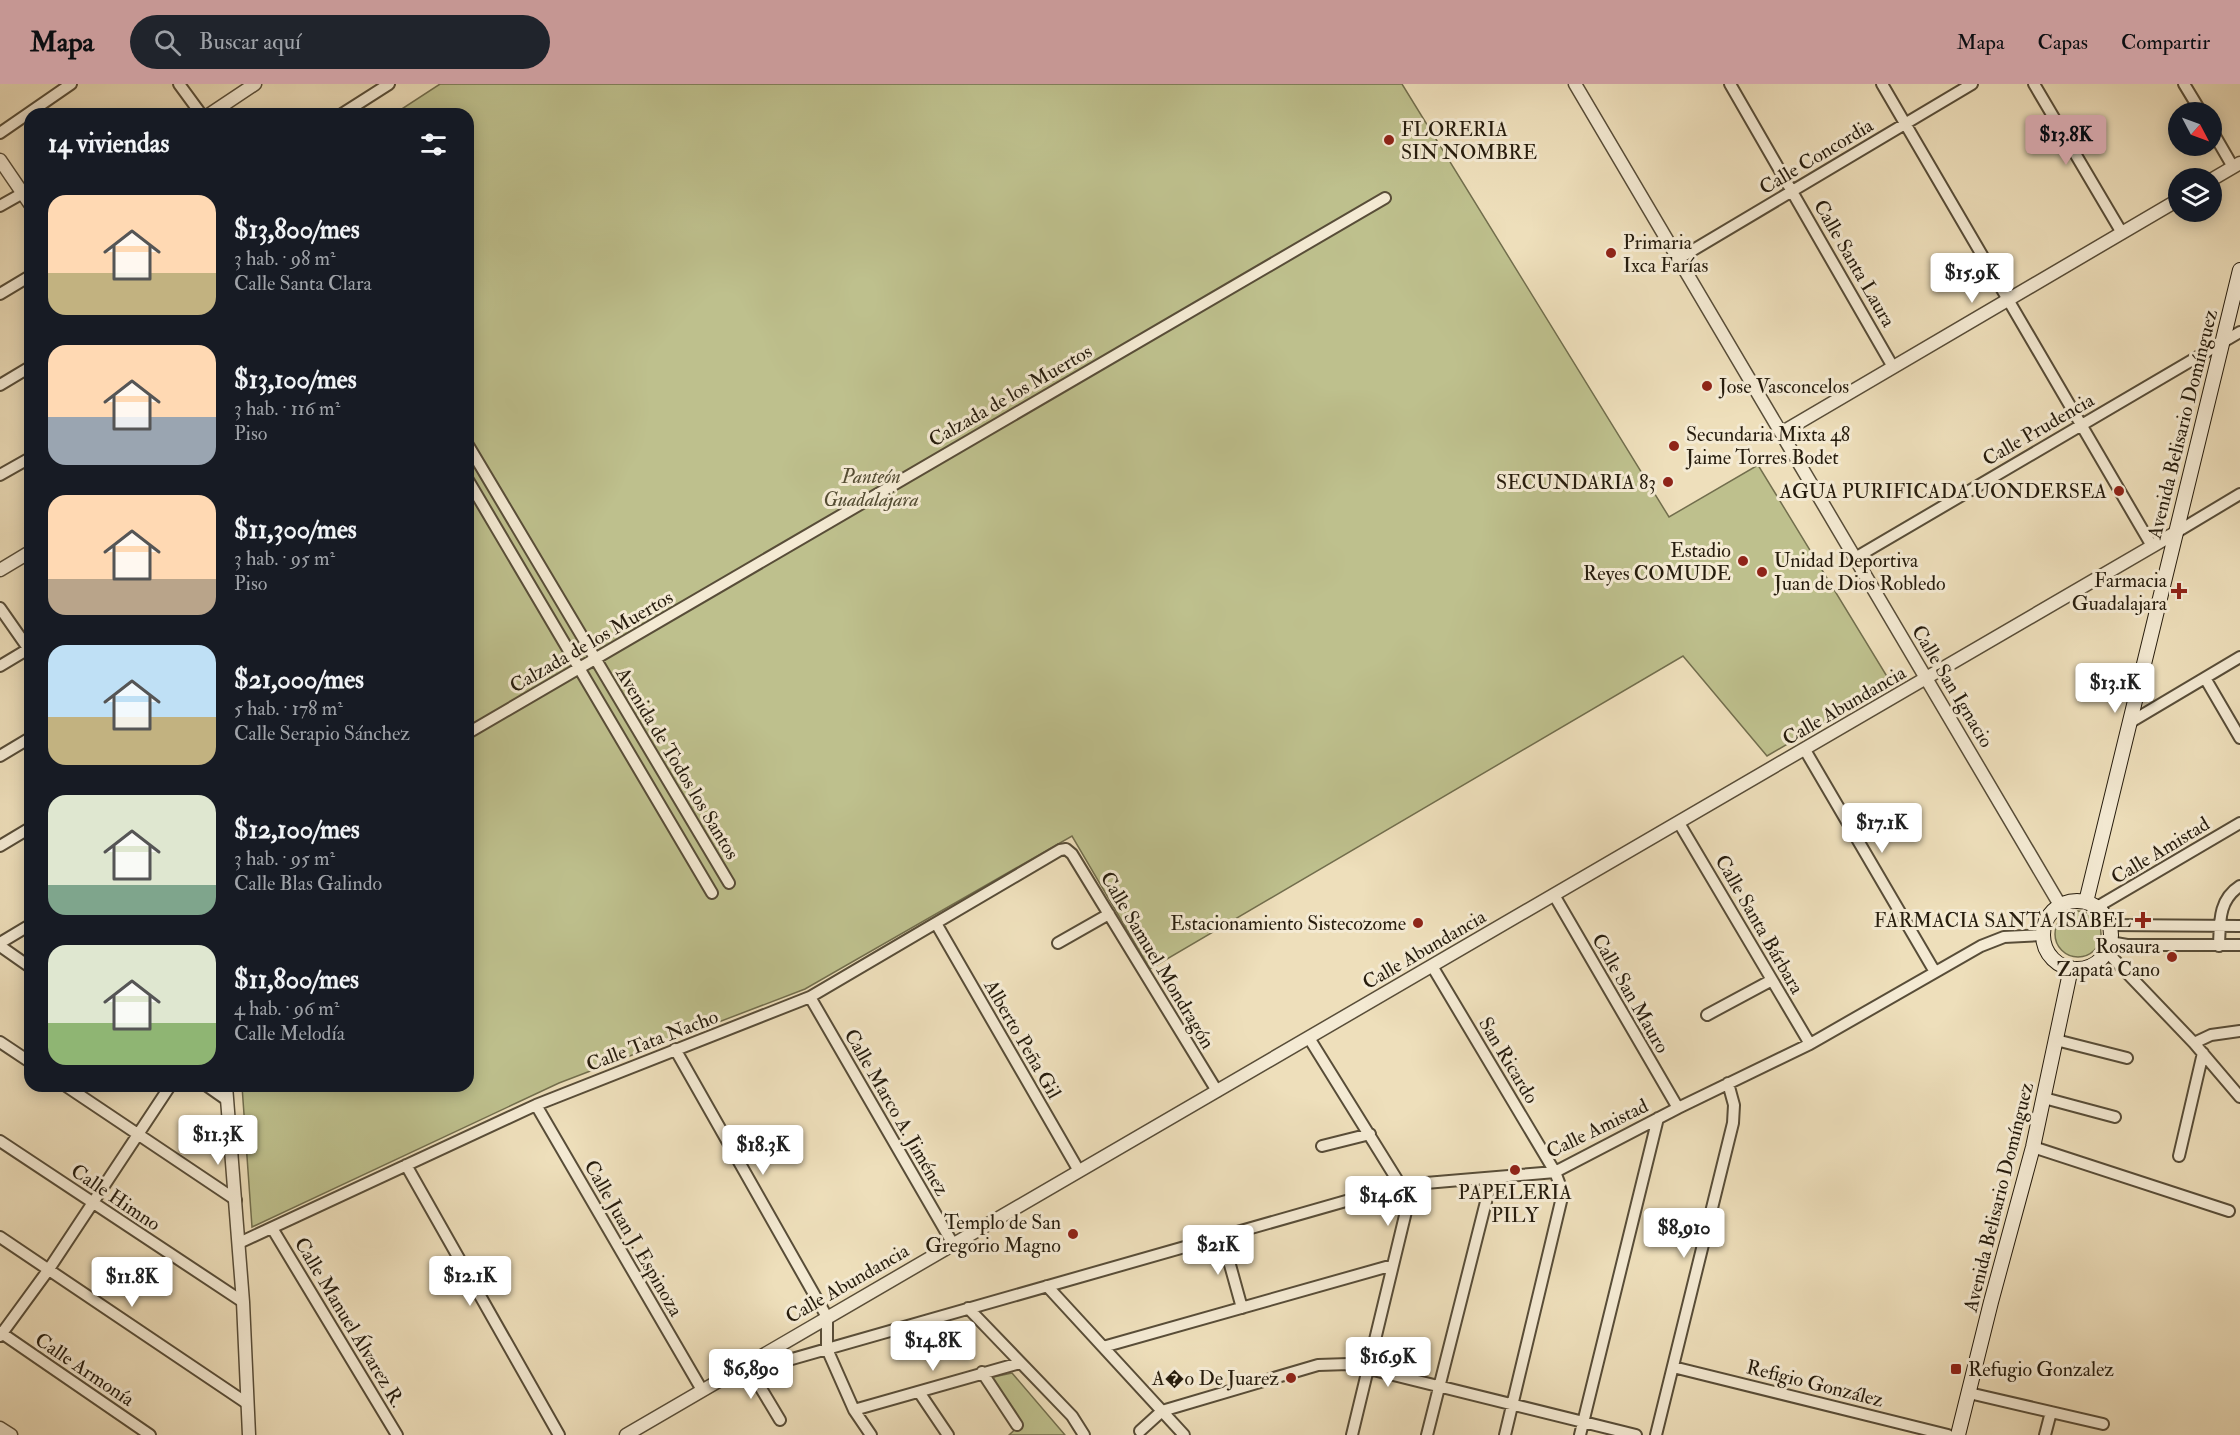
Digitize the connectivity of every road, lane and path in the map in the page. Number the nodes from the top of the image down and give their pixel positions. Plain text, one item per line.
1 (71, 84) edge
2 (180, 84) edge
3 (255, 84) edge
4 (389, 84) edge
5 (1576, 84) edge
6 (1730, 84) edge
7 (1882, 84) edge
8 (1972, 84) edge
9 (2034, 84) edge
10 (2184, 84) edge
11 (372, 88) edge
12 (2195, 102) edge
13 (36, 108) edge
14 (197, 108) edge
15 (219, 108) edge
16 (349, 108) edge
17 (24, 116) edge
18 (1906, 124) junction
19 (0, 133) edge
20 (2222, 144) edge
21 (0, 160) edge
22 (2237, 165) edge
23 (2222, 174) edge
24 (1793, 191) junction
25 (22, 193) junction
26 (24, 196) edge
27 (1384, 198) dead end
28 (0, 206) edge
29 (2168, 206) edge
30 (2122, 233) junction
31 (1678, 260) junction
32 (2240, 270) edge
33 (24, 280) edge
34 (0, 294) edge
35 (2009, 299) junction
36 (2240, 332) edge
37 (2222, 343) junction
38 (1893, 367) junction
39 (24, 371) edge
40 (0, 385) edge
41 (2080, 425) junction
42 (1781, 433) junction
43 (474, 455) edge
44 (24, 461) edge
45 (0, 475) edge
46 (474, 490) edge
47 (2240, 494) edge
48 (2175, 533) junction
49 (2152, 546) junction
50 (24, 556) edge
51 (1855, 558) junction
52 (0, 570) edge
53 (0, 608) edge
54 (24, 641) edge
55 (24, 652) edge
56 (2240, 657) edge
57 (595, 659) junction
58 (0, 666) edge
59 (579, 668) junction
60 (2205, 678) junction
61 (1926, 679) junction
62 (2129, 723) junction
63 (474, 729) edge
64 (2240, 738) edge
65 (24, 742) edge
66 (1804, 750) junction
67 (0, 756) edge
68 (1679, 823) junction
69 (2240, 823) edge
70 (24, 832) edge
71 (0, 846) edge
72 (1066, 849) joint
73 (729, 883) dead end
74 (2240, 886) edge
75 (712, 893) dead end
76 (1554, 896) junction
77 (2060, 905) junction
78 (2092, 905) junction
79 (1109, 914) junction
80 (937, 925) junction
81 (2110, 925) junction
82 (2220, 926) junction
83 (2240, 926) edge
84 (24, 929) edge
85 (2043, 935) junction
86 (1058, 943) dead end
87 (0, 945) edge
88 (2240, 945) edge
89 (2219, 946) junction
90 (2108, 947) junction
91 (24, 963) edge
92 (1432, 966) junction
93 (2071, 968) junction
94 (1935, 972) junction
95 (1772, 980) junction
96 (810, 997) junction
97 (1707, 1015) dead end
98 (2240, 1030) edge
99 (1309, 1038) junction
100 (2056, 1040) junction
101 (0, 1042) edge
102 (2194, 1043) junction
103 (1810, 1044) junction
104 (675, 1049) junction
105 (2203, 1053) junction
106 (24, 1058) edge
107 (2127, 1058) dead end
108 (1728, 1083) junction
109 (1217, 1091) junction
110 (75, 1092) edge
111 (166, 1092) edge
112 (216, 1092) edge
113 (226, 1092) edge
114 (2240, 1097) edge
115 (2044, 1098) junction
116 (227, 1100) junction
117 (536, 1105) junction
118 (1678, 1108) junction
119 (2115, 1117) dead end
120 (1658, 1118) junction
121 (138, 1134) junction
122 (1370, 1134) junction
123 (0, 1141) edge
124 (1322, 1146) dead end
125 (2032, 1151) junction
126 (2179, 1156) dead end
127 (406, 1165) junction
128 (1079, 1171) junction
129 (1555, 1172) junction
130 (1492, 1178) junction
131 (1402, 1185) junction
132 (236, 1200) junction
133 (93, 1203) junction
134 (2229, 1211) dead end
135 (272, 1228) junction
136 (1222, 1236) junction
137 (0, 1237) edge
138 (239, 1243) junction
139 (953, 1244) junction
140 (1393, 1265) junction
141 (49, 1269) junction
142 (1047, 1286) junction
143 (243, 1302) junction
144 (968, 1308) junction
145 (1242, 1308) junction
146 (827, 1317) junction
147 (1, 1334) edge
148 (1103, 1347) junction
149 (827, 1348) junction
150 (1020, 1363) junction
151 (748, 1367) junction
152 (1673, 1367) junction
153 (1367, 1369) junction
154 (982, 1372) junction
155 (1439, 1386) junction
156 (702, 1390) junction
157 (919, 1392) junction
158 (1969, 1393) junction
159 (248, 1404) junction
160 (1512, 1405) junction
161 (854, 1410) junction
162 (1162, 1411) junction
163 (2051, 1412) junction
164 (780, 1420) dead end
165 (1583, 1422) junction
166 (2103, 1424) dead end
167 (1017, 1425) dead end
168 (1140, 1431) dead end
169 (150, 1435) edge
170 (249, 1435) edge
171 (397, 1435) edge
172 (559, 1435) edge
173 (626, 1435) edge
174 (871, 1435) edge
175 (948, 1435) edge
176 (1084, 1435) edge
177 (1184, 1435) edge
178 (1352, 1435) edge
179 (1427, 1435) edge
180 (1505, 1435) edge
181 (1580, 1435) edge
182 (1636, 1435) edge
183 (1656, 1435) edge
184 (1948, 1435) edge
185 (1958, 1435) edge
186 (2044, 1435) edge

1 - 13 street
2 - 14 street
3 - 15 street
4 - 11 street
5 - 31 street, Calle San Ignacio
6 - 24 street, Calle Santa Laura
7 - 18 street
8 - 18 street, Calle Concordia
9 - 30 street
10 - 12 street
11 - 16 street
17 - 19 street
18 - 24 street, Calle Concordia
18 - 35 street
20 - 22 street
21 - 25 street
22 - 23 street
24 - 31 street, Calle Concordia
24 - 38 street, Calle Santa Laura
25 - 26 street
25 - 28 street
27 - 57 street, Calzada de los Muertos
29 - 30 street
30 - 35 street
31 - 42 street, Calle San Ignacio
32 - 37 main road, Avenida Belisario Domínguez
33 - 34 street
35 - 38 street
35 - 41 street
36 - 37 street, Calle Prudencia
37 - 41 street, Calle Prudencia
37 - 48 main road, Avenida Belisario Domínguez
38 - 42 street
39 - 40 street
41 - 49 street
41 - 51 street, Calle Prudencia
42 - 51 street, Calle San Ignacio
43 - 57 street, Avenida de Todos los Santos
44 - 45 street
46 - 59 street, Avenida de Todos los Santos
47 - 48 street, Calle Abundancia
48 - 49 street, Calle Abundancia
48 - 62 main road, Avenida Belisario Domínguez
49 - 61 street, Calle Abundancia
50 - 52 street
51 - 61 street, Calle San Ignacio
53 - 54 street
55 - 58 street
56 - 60 street
57 - 59 street, Calzada de los Muertos
57 - 73 street, Avenida de Todos los Santos
59 - 63 street, Calzada de los Muertos
59 - 75 street, Avenida de Todos los Santos
60 - 62 street
60 - 64 street
61 - 66 street, Calle Abundancia
61 - 77 street, Calle San Ignacio
62 - 78 main road, Avenida Belisario Domínguez
65 - 67 street
66 - 68 street, Calle Abundancia
66 - 94 street
68 - 76 street, Calle Abundancia
68 - 95 street, Calle Santa Bárbara
69 - 78 street, Calle Amistad
70 - 71 street
72 - 79 street, Calle Samuel Mondragón
72 - 80 street, Calle Tata Nacho
74 - 82 street
76 - 92 street, Calle Abundancia
76 - 118 street, Calle San Mauro
77 - 78 main road
77 - 85 main road
78 - 81 main road
79 - 86 street
79 - 109 street, Calle Samuel Mondragón
80 - 96 street, Calle Tata Nacho
80 - 128 street, Alberto Peña Gil
81 - 82 street
81 - 90 main road
82 - 83 street
82 - 89 street
84 - 87 street
85 - 93 main road
85 - 94 street, Calle Amistad
87 - 91 street
88 - 89 street
89 - 90 street
90 - 93 main road
90 - 102 street
92 - 99 street, Calle Abundancia
92 - 129 street, San Ricardo
93 - 100 main road, Avenida Belisario Domínguez
94 - 103 street, Calle Amistad
95 - 97 street
95 - 103 street, Calle Santa Bárbara
96 - 104 street, Calle Tata Nacho
96 - 139 street, Calle Marco A. Jiménez
98 - 102 street
99 - 109 street, Calle Abundancia
99 - 122 street
100 - 107 street
100 - 115 main road, Avenida Belisario Domínguez
101 - 106 street
102 - 105 street
103 - 108 street, Calle Amistad
104 - 117 street, Calle Tata Nacho
104 - 146 street
105 - 114 street
105 - 126 street
108 - 118 street, Calle Amistad
108 - 152 street
109 - 128 street, Calle Abundancia
110 - 121 street
111 - 121 street
112 - 116 street
113 - 116 street
115 - 119 street
115 - 125 main road, Avenida Belisario Domínguez
116 - 132 street
117 - 127 street, Calle Tata Nacho
117 - 156 street, Calle Juan J. Espinoza
118 - 120 street, Calle Amistad
120 - 129 street, Calle Amistad
120 - 165 street
121 - 132 street
121 - 133 street
122 - 124 street
122 - 131 street
123 - 133 street, Calle Himno
125 - 134 street
125 - 158 main road, Avenida Belisario Domínguez
127 - 135 street, Calle Tata Nacho
127 - 172 street
128 - 139 street, Calle Abundancia
129 - 130 street, Calle Amistad
129 - 160 street, San Ricardo
130 - 131 street, Calle Amistad
130 - 155 street
131 - 136 street, Calle Amistad
131 - 140 street
132 - 138 street
133 - 141 street
133 - 143 street, Calle Himno
135 - 138 street, Calle Tata Nacho
135 - 171 street, Calle Manuel Álvarez R.
136 - 142 street, Calle Amistad
136 - 145 street
137 - 141 street
138 - 143 street
139 - 146 street, Calle Abundancia
140 - 145 street
140 - 153 street
141 - 147 street
141 - 159 street
142 - 144 street, Calle Amistad
142 - 148 street
143 - 159 street
144 - 149 street, Calle Amistad
144 - 150 street
145 - 148 street
146 - 149 street
146 - 151 street, Calle Abundancia
147 - 169 street, Calle Armonía
148 - 162 street
149 - 151 street, Calle Amistad
149 - 161 street
150 - 154 street
150 - 176 street
151 - 156 street, Calle Abundancia
151 - 164 street
152 - 183 street
152 - 184 street, Refigio González
153 - 155 street
153 - 162 street
153 - 178 street
154 - 157 street
154 - 167 street
155 - 160 street
155 - 179 street
156 - 173 street, Calle Abundancia
157 - 161 street
157 - 175 street
158 - 163 street
158 - 185 main road, Avenida Belisario Domínguez
159 - 170 street
160 - 165 street
160 - 180 street, San Ricardo
161 - 174 street
162 - 168 street
162 - 177 street
163 - 166 street
163 - 186 street
165 - 181 street
165 - 182 street

